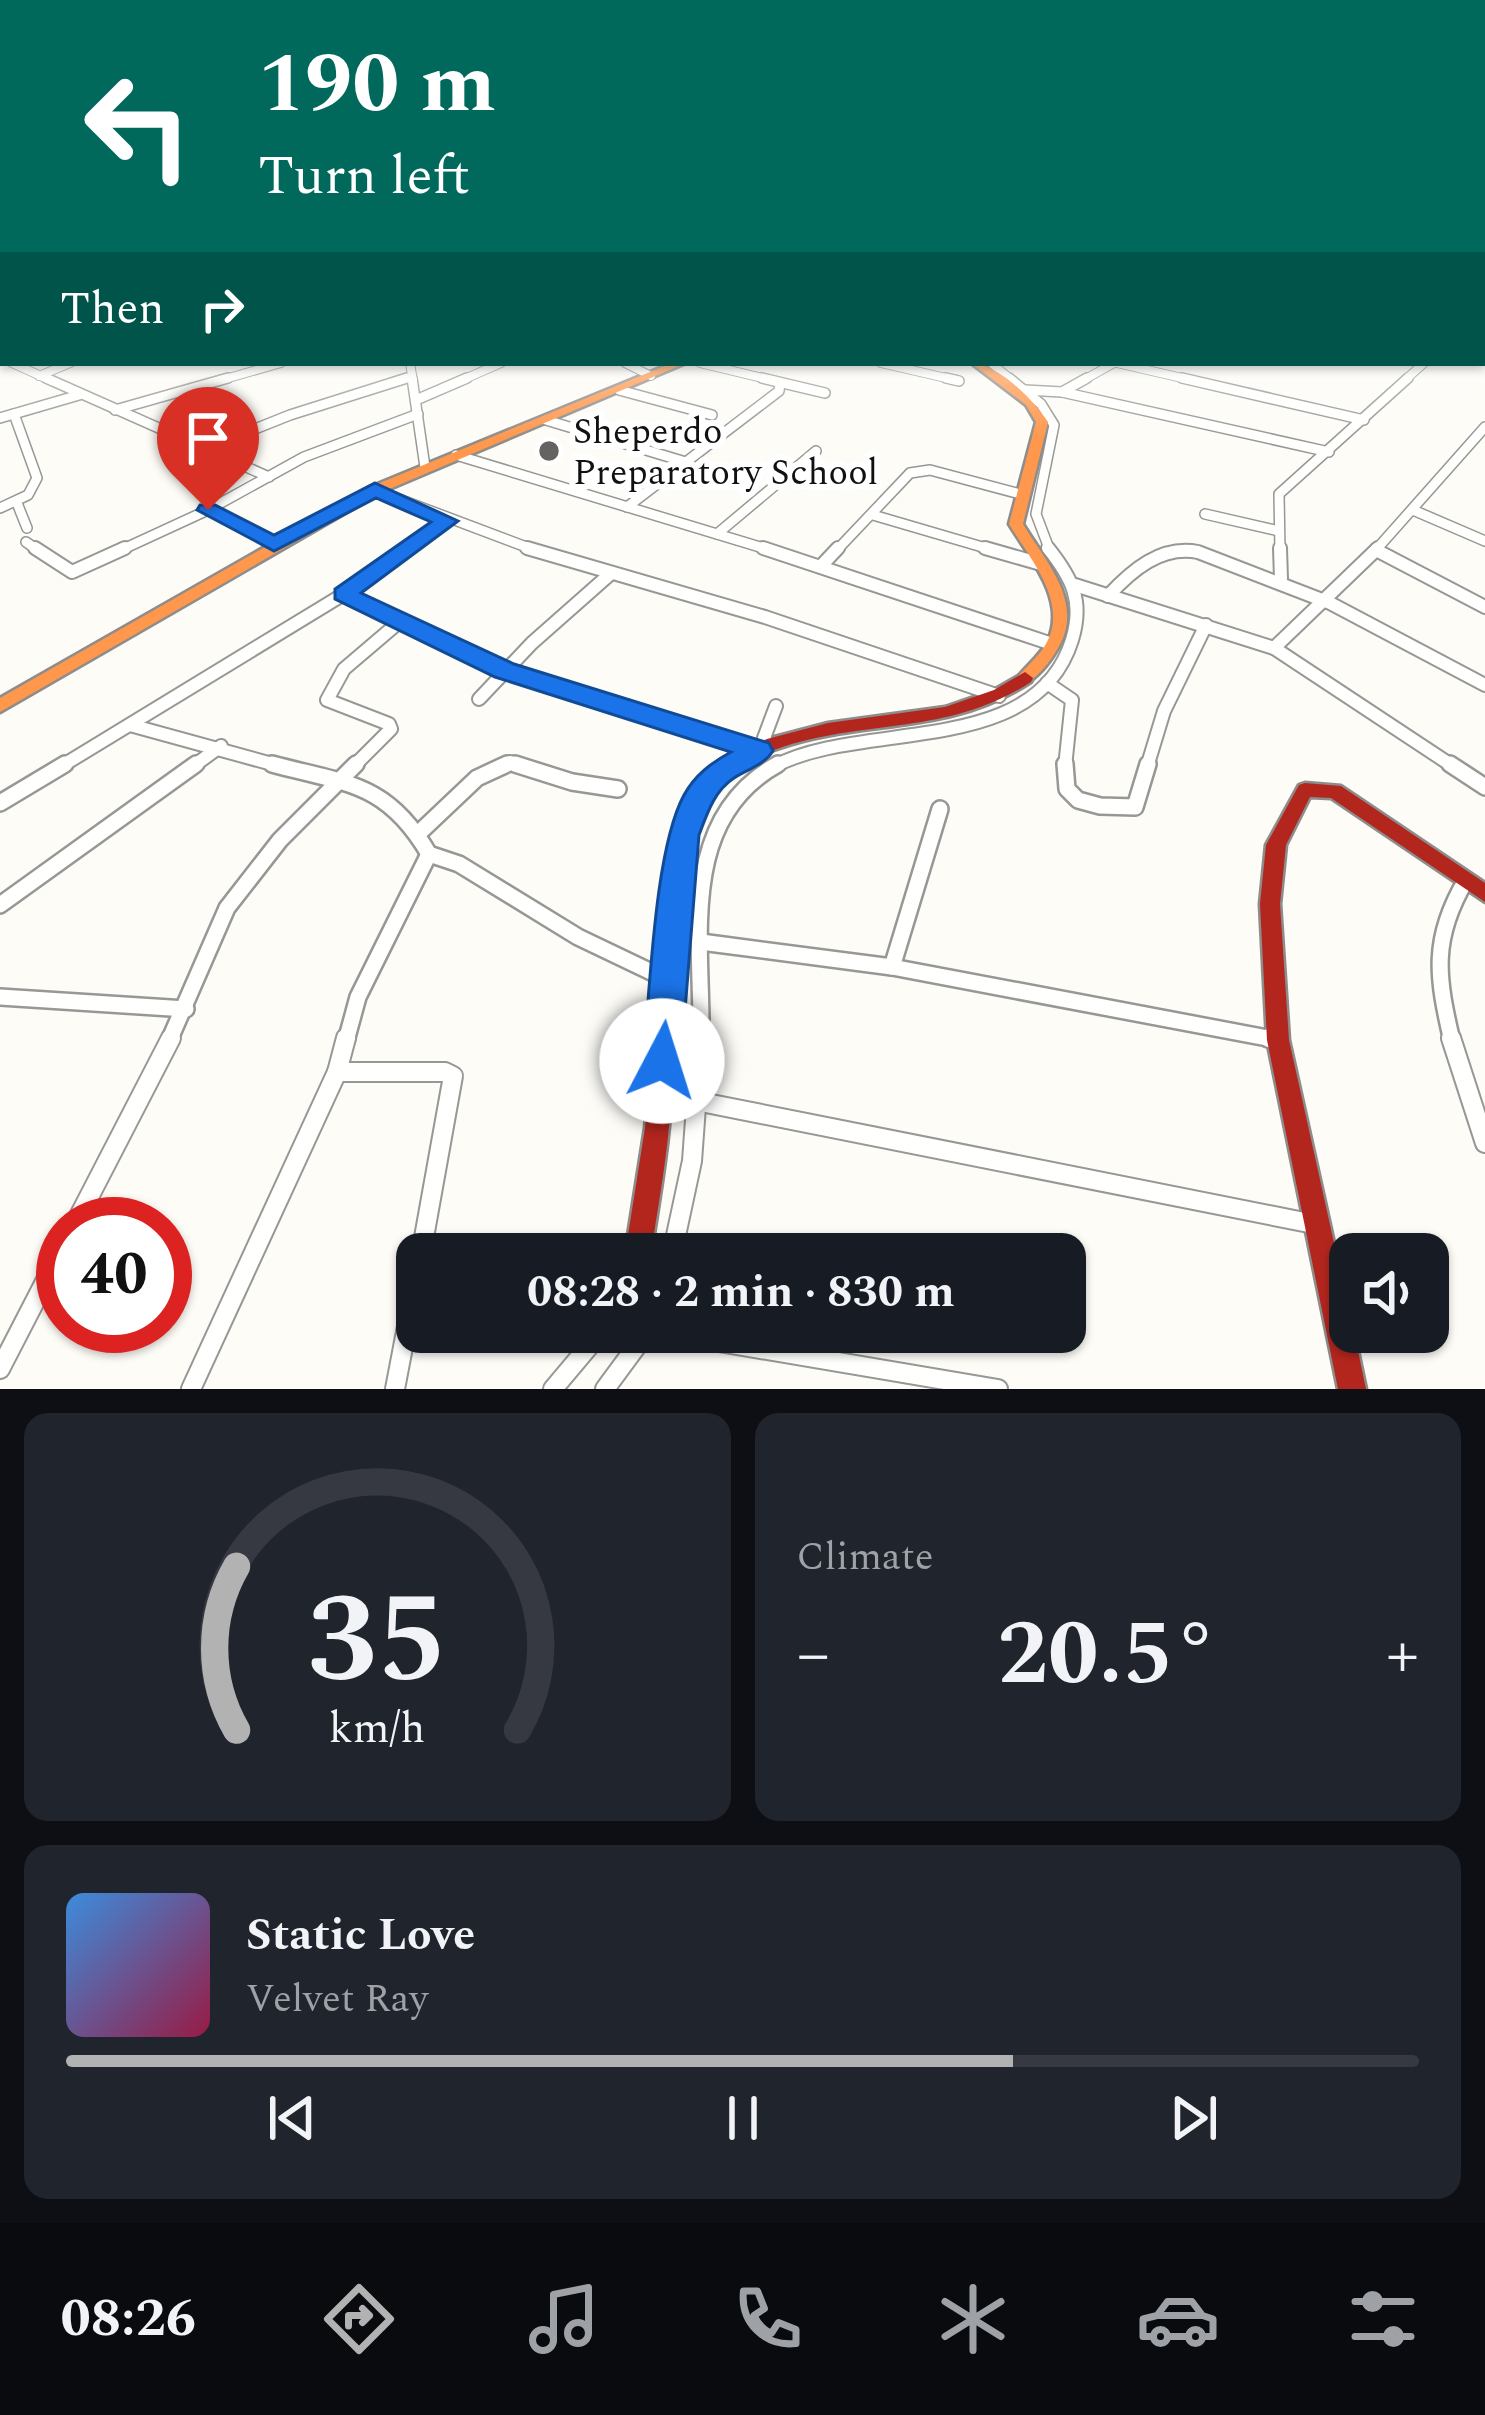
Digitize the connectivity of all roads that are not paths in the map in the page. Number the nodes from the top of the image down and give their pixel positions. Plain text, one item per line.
1 (18, 366) edge
2 (63, 366) edge
3 (270, 366) edge
4 (410, 366) edge
5 (493, 366) edge
6 (631, 366) edge
7 (674, 366) edge
8 (712, 366) edge
9 (894, 366) edge
10 (980, 366) edge
11 (995, 366) edge
12 (1110, 366) edge
13 (1128, 366) edge
14 (1421, 366) edge
15 (39, 376) junction
16 (651, 376) junction
17 (410, 377) junction
18 (959, 381) dead end
19 (780, 383) junction
20 (1024, 390) junction
21 (619, 391) junction
22 (1062, 392) junction
23 (825, 393) dead end
24 (79, 395) junction
25 (416, 400) junction
26 (114, 410) junction
27 (14, 414) junction
28 (418, 414) junction
29 (712, 415) dead end
30 (0, 418) edge
31 (546, 420) junction
32 (1364, 420) junction
33 (1485, 427) edge
34 (205, 448) junction
35 (816, 451) dead end
36 (1329, 452) junction
37 (456, 455) junction
38 (689, 463) junction
39 (425, 466) junction
40 (269, 477) junction
41 (375, 490) junction
42 (1020, 494) junction
43 (17, 503) junction
44 (627, 507) junction
45 (0, 508) edge
46 (208, 510) junction
47 (1413, 510) junction
48 (1205, 514) dead end
49 (873, 515) junction
50 (447, 521) junction
51 (27, 528) dead end
52 (1279, 531) junction
53 (716, 534) junction
54 (1485, 541) edge
55 (26, 542) dead end
56 (274, 544) junction
57 (1376, 550) junction
58 (1041, 564) junction
59 (821, 566) junction
60 (609, 575) junction
61 (1281, 580) junction
62 (1075, 585) junction
63 (344, 594) junction
64 (1108, 596) junction
65 (1327, 600) junction
66 (1485, 607) edge
67 (398, 623) junction
68 (1206, 625) junction
69 (1052, 644) junction
70 (1274, 648) junction
71 (504, 670) junction
72 (1047, 683) junction
73 (1485, 686) edge
74 (999, 696) junction
75 (478, 699) dead end
76 (0, 706) edge
77 (776, 706) dead end
78 (130, 725) junction
79 (221, 746) junction
80 (764, 748) junction
81 (339, 782) junction
82 (1485, 787) edge
83 (618, 789) dead end
84 (0, 803) edge
85 (940, 808) dead end
86 (420, 832) junction
87 (429, 854) junction
88 (1466, 880) junction
89 (1485, 894) edge
90 (0, 905) edge
91 (701, 942) junction
92 (892, 967) junction
93 (670, 981) junction
94 (0, 997) edge
95 (186, 1010) junction
96 (1278, 1040) junction
97 (337, 1072) junction
98 (696, 1101) junction
99 (1485, 1144) edge
100 (89, 1197) edge
101 (1313, 1224) junction
102 (425, 1233) edge
103 (645, 1233) edge
104 (678, 1233) edge
105 (36, 1299) edge
106 (402, 1353) edge
107 (583, 1353) edge
108 (631, 1353) edge
109 (785, 1353) edge
110 (0, 1369) edge
111 (191, 1389) edge
112 (395, 1389) edge
113 (553, 1389) edge
114 (605, 1389) edge
115 (998, 1389) edge
116 (1352, 1389) edge

1 - 15 street
2 - 15 street
3 - 26 street
4 - 17 street
5 - 25 street
6 - 16 street
7 - 16 street
8 - 19 street
9 - 18 street
10 - 42 street
11 - 20 street
12 - 22 street
13 - 32 street
14 - 32 street
15 - 24 street
16 - 21 street
17 - 25 street
17 - 34 street
19 - 23 street
19 - 38 street
20 - 22 street
20 - 62 street
21 - 29 street
21 - 31 street
22 - 36 street
24 - 26 street
24 - 27 street
25 - 28 street
26 - 34 street
27 - 30 street
27 - 43 street
28 - 39 street
28 - 40 street
31 - 37 street
31 - 38 street
32 - 36 street
33 - 47 street
34 - 40 street
35 - 53 street
36 - 52 street
37 - 39 street
37 - 44 street
38 - 44 street
39 - 41 street
40 - 46 street
41 - 50 street
41 - 56 street
42 - 49 street
42 - 58 street
43 - 45 street
43 - 51 street
44 - 53 street
46 - 55 street
46 - 56 street
47 - 54 street
47 - 57 street
48 - 52 street
49 - 58 street
49 - 59 street
50 - 60 street
50 - 63 street
52 - 61 street
53 - 59 street
56 - 76 street
57 - 65 street
57 - 66 street
58 - 69 street
59 - 69 street
60 - 71 street
60 - 74 street
61 - 64 street
61 - 65 street
62 - 64 street
62 - 72 street
63 - 67 street
63 - 78 street
64 - 68 street
65 - 70 street
65 - 73 street
67 - 71 street
67 - 81 street
68 - 70 street
68 - 72 street
69 - 74 street
70 - 82 street
71 - 75 street
71 - 80 street
72 - 91 street
74 - 80 street
77 - 80 street
78 - 79 street
78 - 84 street
79 - 81 street
79 - 90 street
80 - 93 street
81 - 86 street
81 - 95 street
83 - 86 street
85 - 92 street
86 - 87 street
87 - 93 street
87 - 97 street
88 - 89 street
88 - 96 street
88 - 99 street
91 - 92 street
91 - 98 street
92 - 96 street
93 - 103 street
94 - 95 street
95 - 100 street
96 - 101 street
97 - 102 street
97 - 111 street
98 - 101 street
98 - 104 street
101 - 116 street
105 - 110 street
106 - 112 street
107 - 113 street
108 - 114 street
109 - 115 street

